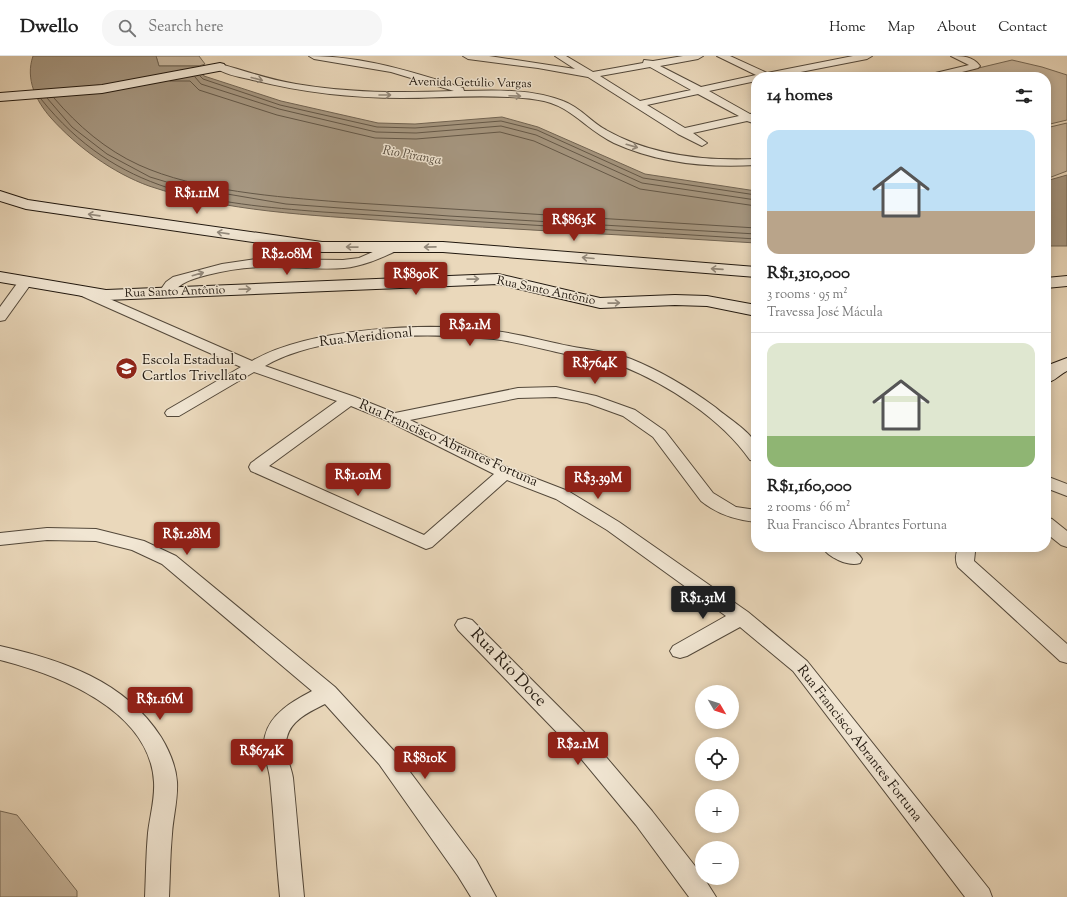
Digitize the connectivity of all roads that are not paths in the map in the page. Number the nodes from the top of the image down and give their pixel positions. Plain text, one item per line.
1 (208, 56) edge
2 (314, 56) edge
3 (376, 56) edge
4 (468, 56) edge
5 (560, 56) edge
6 (636, 56) edge
7 (698, 56) edge
8 (722, 56) edge
9 (867, 56) edge
10 (956, 56) edge
11 (348, 62) junction
12 (651, 64) junction
13 (216, 68) junction
14 (753, 72) edge
15 (788, 72) edge
16 (951, 72) edge
17 (592, 75) junction
18 (751, 79) edge
19 (700, 90) junction
20 (475, 94) junction
21 (0, 98) edge
22 (639, 104) junction
23 (751, 116) edge
24 (751, 119) edge
25 (682, 132) junction
26 (702, 143) dead end
27 (751, 162) edge
28 (0, 196) edge
29 (391, 248) junction
30 (751, 272) edge
31 (0, 277) edge
32 (26, 281) junction
33 (1067, 281) edge
34 (1051, 283) edge
35 (80, 290) junction
36 (166, 292) junction
37 (751, 309) edge
38 (0, 317) edge
39 (1067, 364) edge
40 (253, 368) junction
41 (1051, 372) edge
42 (349, 400) junction
43 (173, 413) dead end
44 (394, 418) junction
45 (751, 449) edge
46 (505, 473) junction
47 (1051, 483) edge
48 (1067, 491) edge
49 (751, 515) edge
50 (1051, 527) edge
51 (0, 539) edge
52 (1067, 541) edge
53 (841, 552) edge
54 (966, 552) edge
55 (854, 559) dead end
56 (741, 617) junction
57 (465, 625) dead end
58 (680, 651) dead end
59 (0, 653) edge
60 (1067, 656) edge
61 (328, 693) junction
62 (157, 897) edge
63 (292, 897) edge
64 (484, 897) edge
65 (704, 897) edge
66 (980, 897) edge

1 - 13 main road
2 - 11 street
3 - 11 street
4 - 17 street
5 - 17 street
6 - 12 street
7 - 12 street
8 - 14 street
9 - 15 street
10 - 16 street
11 - 20 street
12 - 17 street
12 - 19 street
13 -> 20 street, Avenida Getúlio Vargas
13 - 21 main road
17 - 22 street
18 - 19 street
19 - 22 street
19 - 23 street
20 -> 27 street, Avenida Getúlio Vargas
22 - 25 street
24 - 25 street
25 - 26 street
29 -> 28 main road
30 -> 29 main road
36 -> 29 street
31 - 32 main road, Rua Santo Antônio
32 - 35 main road, Rua Santo Antônio
32 - 38 street
33 - 34 main road
35 - 36 main road, Rua Santo Antônio
35 - 40 street, Rua Francisco Abrantes Fortuna
36 -> 37 main road, Rua Santo Antônio
39 - 41 main road
40 - 42 street, Rua Francisco Abrantes Fortuna
40 - 43 street, Rua Meridional
40 - 45 street, Rua Meridional
42 - 44 street, Rua Francisco Abrantes Fortuna
42 - 46 street
44 - 46 street, Rua Francisco Abrantes Fortuna
44 - 49 street
46 - 56 street, Rua Francisco Abrantes Fortuna
47 - 48 street
50 - 52 street
51 - 61 street
53 - 55 street
54 - 60 street
56 - 58 street
56 - 66 street, Rua Francisco Abrantes Fortuna
57 - 65 street, Rua Rio Doce
59 - 62 street
61 - 63 street
61 - 64 street

